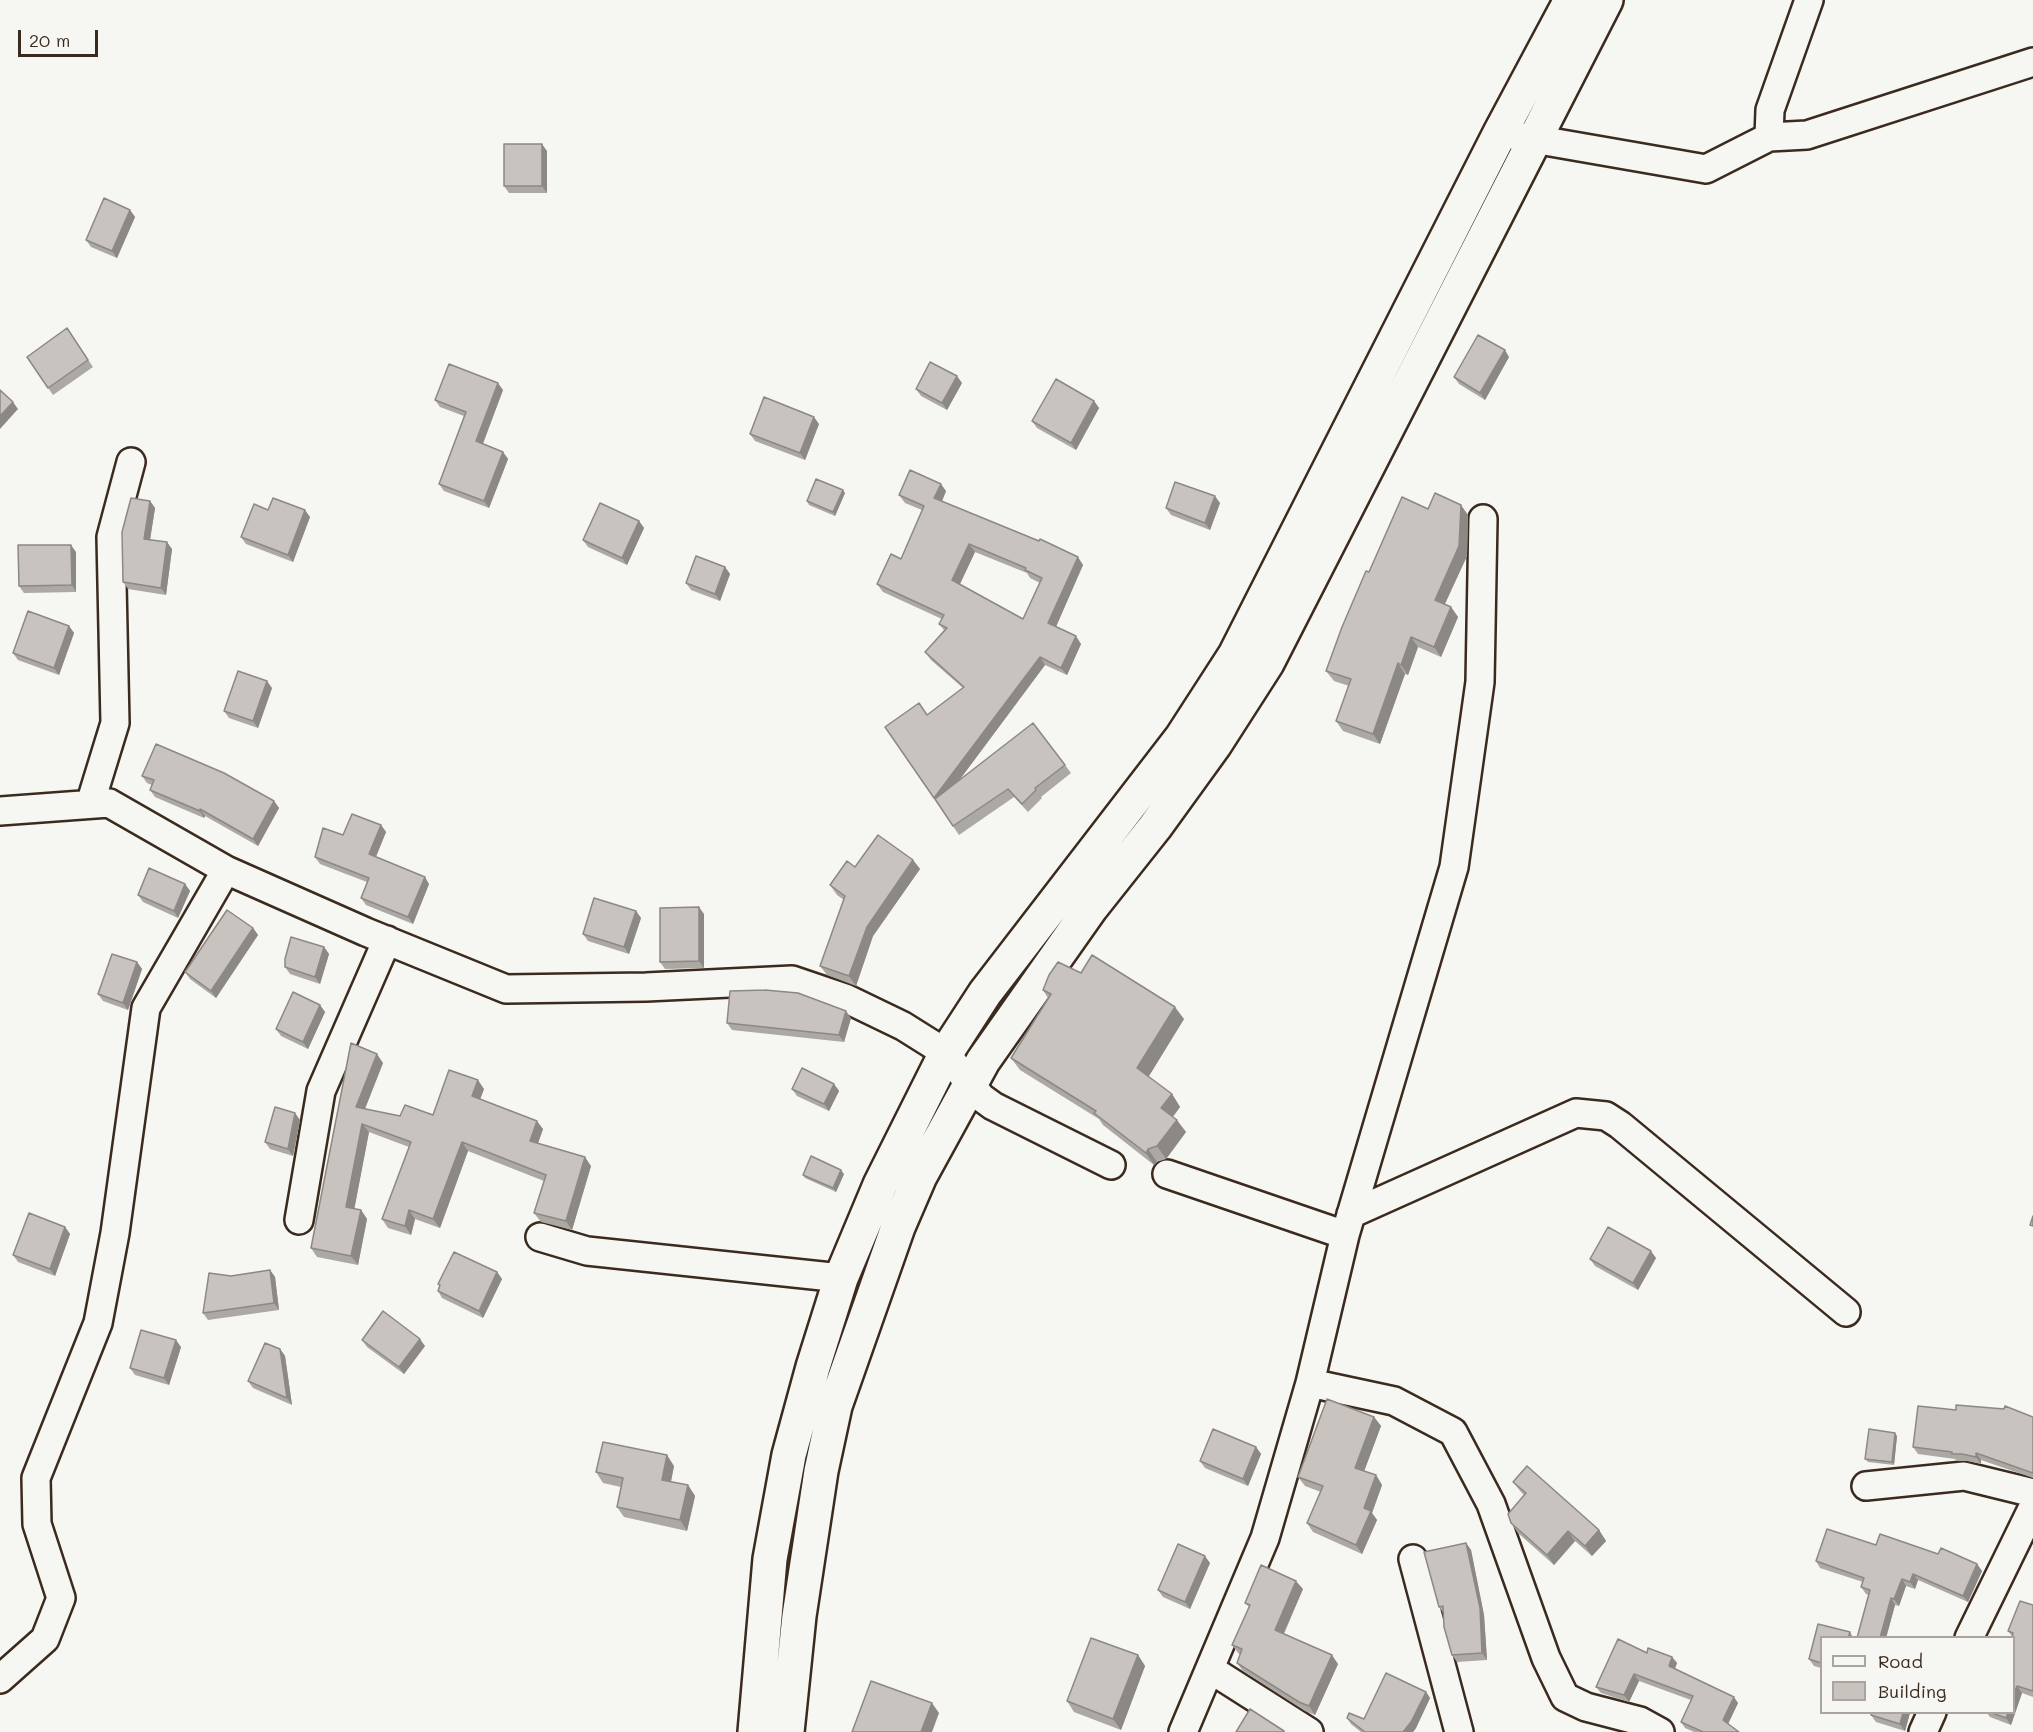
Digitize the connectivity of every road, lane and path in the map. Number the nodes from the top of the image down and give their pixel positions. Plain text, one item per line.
1 (1571, 0) edge
2 (1606, 0) edge
3 (1809, 0) edge
4 (2033, 62) edge
5 (1500, 134) junction
6 (1769, 137) junction
7 (1534, 139) junction
8 (131, 462) dead end
9 (1484, 519) dead end
10 (109, 803) junction
11 (0, 812) edge
12 (226, 870) junction
13 (387, 940) junction
14 (946, 1053) junction
15 (970, 1085) junction
16 (1111, 1165) dead end
17 (1167, 1174) dead end
18 (299, 1220) dead end
19 (1348, 1224) junction
20 (540, 1238) dead end
21 (841, 1278) junction
22 (1846, 1312) dead end
23 (1310, 1383) junction
24 (1866, 1486) dead end
25 (2033, 1493) edge
26 (2033, 1507) edge
27 (1413, 1559) dead end
28 (1970, 1636) edge
29 (1210, 1669) junction
30 (0, 1679) edge
31 (1932, 1714) edge
32 (755, 1732) edge
33 (787, 1732) edge
34 (1183, 1732) edge
35 (1310, 1732) edge
36 (1458, 1732) edge
37 (1660, 1732) edge
38 (1923, 1732) edge

1 - 5 main road
2 - 7 main road
3 - 6 street
4 - 6 street
5 - 7 street
5 - 14 main road
6 - 7 street
7 - 15 main road
8 - 10 street
9 - 19 street
10 - 11 street
10 - 12 street
12 - 13 street
12 - 30 street
13 - 14 street
13 - 18 street
14 - 15 street
14 - 21 main road
15 - 16 street
15 - 33 main road
17 - 19 street
19 - 22 street
19 - 23 street
20 - 21 street
21 - 32 main road
23 - 29 street
23 - 37 street
24 - 25 street
26 - 28 street
27 - 36 street
29 - 34 street
29 - 35 street
31 - 38 street

